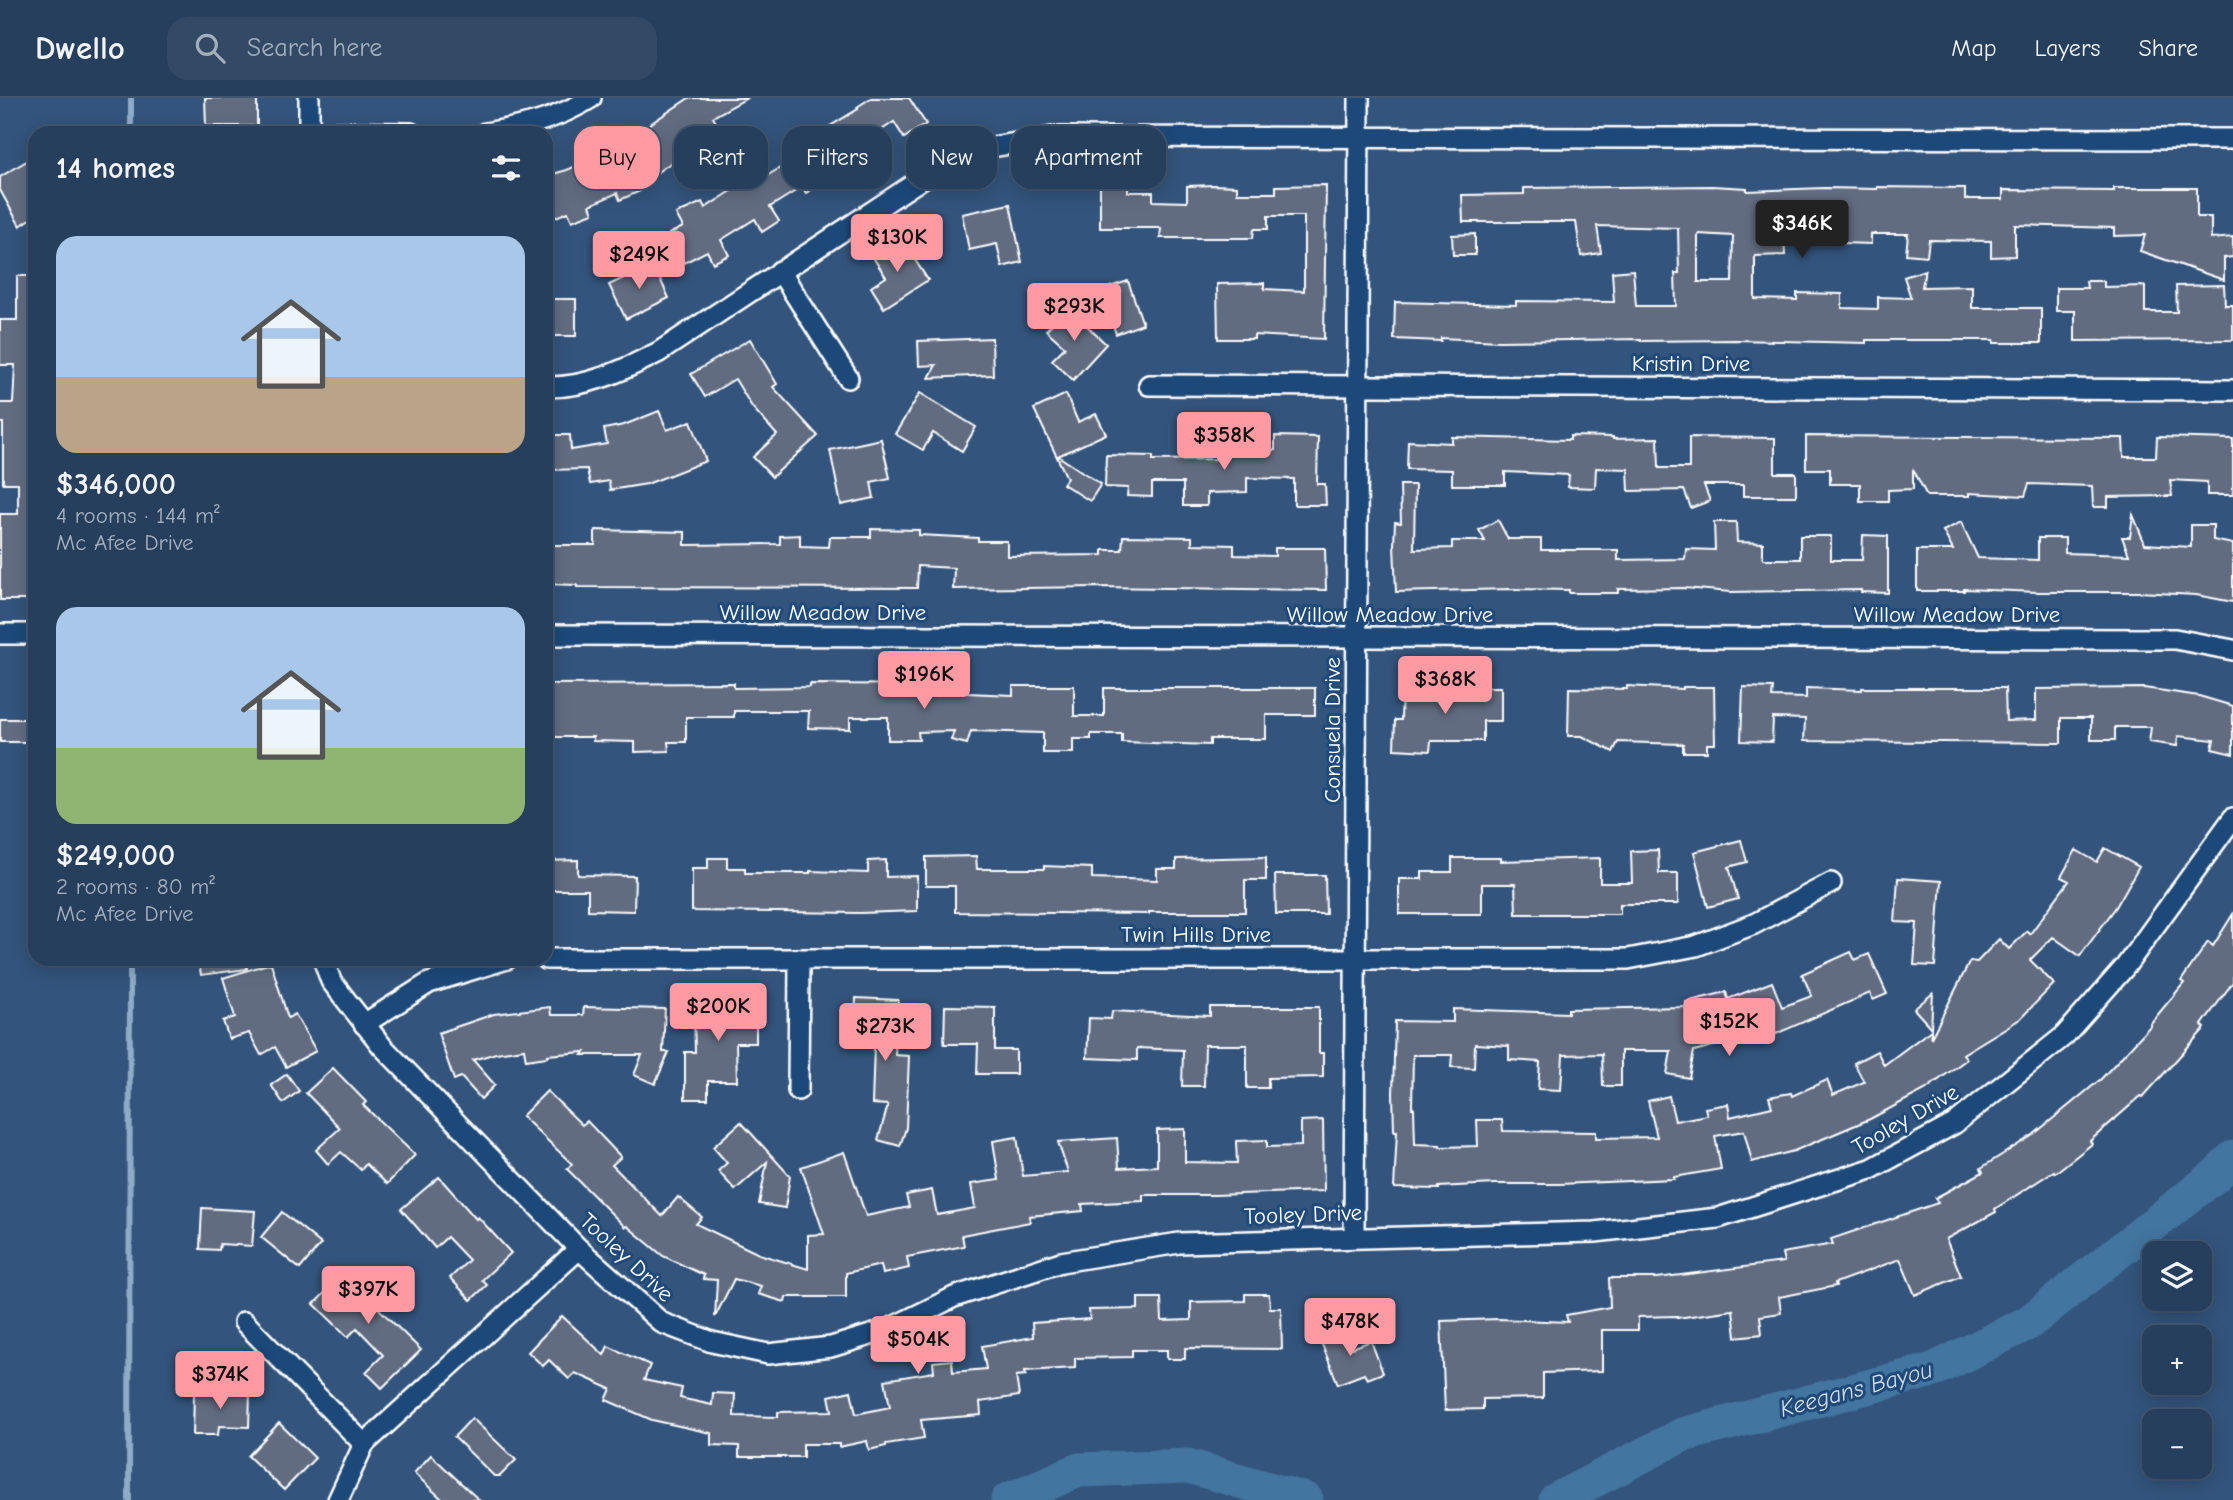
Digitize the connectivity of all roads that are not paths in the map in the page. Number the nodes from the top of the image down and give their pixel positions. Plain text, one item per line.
1 (309, 98) edge
2 (591, 98) edge
3 (1359, 98) edge
4 (309, 126) edge
5 (527, 126) edge
6 (1359, 138) junction
7 (2233, 139) edge
8 (780, 271) junction
9 (849, 378) dead end
10 (1149, 385) dead end
11 (1358, 386) junction
12 (553, 387) edge
13 (2233, 390) edge
14 (0, 634) edge
15 (28, 634) edge
16 (553, 635) edge
17 (1357, 638) junction
18 (2233, 650) edge
19 (2233, 818) edge
20 (1831, 883) dead end
21 (1355, 958) junction
22 (553, 959) edge
23 (799, 959) junction
24 (326, 966) edge
25 (484, 966) edge
26 (364, 1024) junction
27 (798, 1090) dead end
28 (1354, 1237) junction
29 (579, 1249) junction
30 (244, 1322) dead end
31 (364, 1444) junction
32 (338, 1500) edge

1 - 4 street
2 - 5 street
3 - 6 street, Consuela Drive
6 - 7 street
6 - 8 street
6 - 11 street, Consuela Drive
8 - 9 street
8 - 12 street
10 - 11 street, Kristin Drive
11 - 13 street, Kristin Drive
11 - 17 street, Consuela Drive
14 - 15 street
16 - 17 street, Willow Meadow Drive
17 - 18 street, Willow Meadow Drive
17 - 21 street, Consuela Drive
19 - 28 street, Tooley Drive
20 - 21 street, Twin Hills Drive
21 - 23 street, Twin Hills Drive
21 - 28 street, Consuela Drive
22 - 23 street, Twin Hills Drive
23 - 27 street
24 - 26 street, Tooley Drive
25 - 26 street
26 - 29 street, Tooley Drive
28 - 29 street, Tooley Drive
29 - 31 street
30 - 31 street
31 - 32 street

